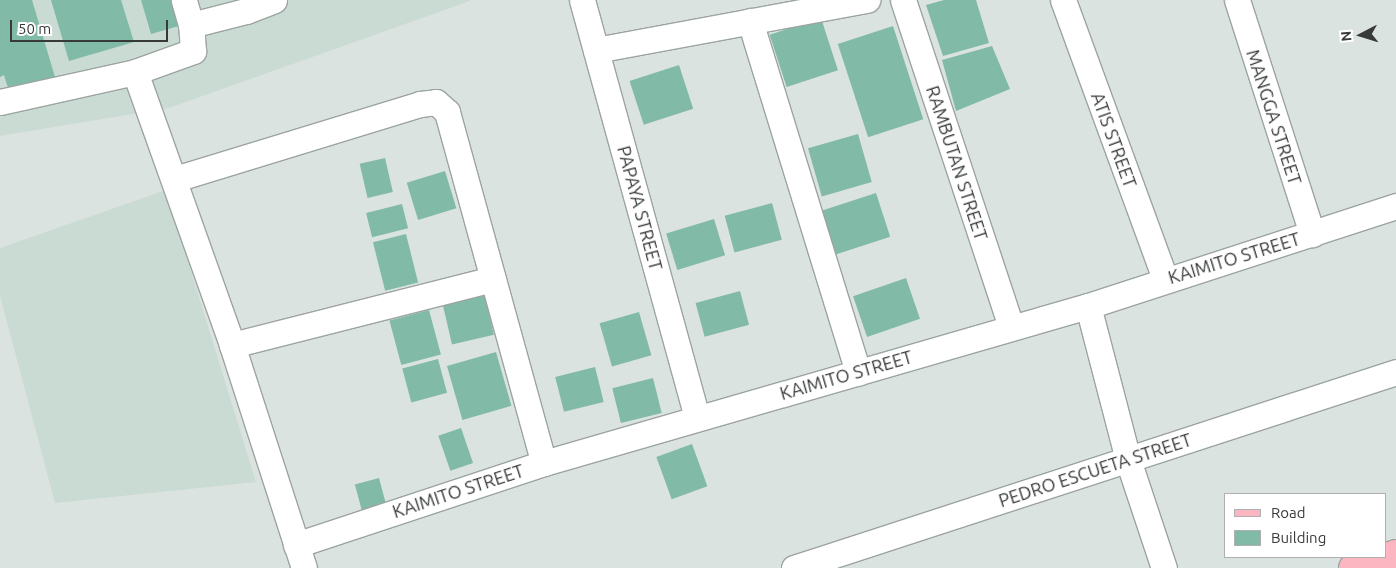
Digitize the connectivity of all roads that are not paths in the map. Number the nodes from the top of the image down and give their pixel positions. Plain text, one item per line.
1 (184, 0) edge
2 (274, 0) edge
3 (582, 0) edge
4 (867, 0) edge
5 (903, 0) edge
6 (1063, 0) edge
7 (1237, 0) edge
8 (750, 21) junction
9 (191, 25) junction
10 (596, 50) junction
11 (135, 72) junction
12 (0, 102) edge
13 (175, 179) junction
14 (1396, 206) edge
15 (1312, 234) junction
16 (492, 279) junction
17 (1165, 279) junction
18 (1088, 306) junction
19 (1011, 326) junction
20 (232, 345) junction
21 (1396, 372) edge
22 (858, 373) junction
23 (697, 417) junction
24 (1128, 460) junction
25 (544, 463) junction
26 (296, 545) junction
27 (1384, 558) edge
28 (304, 568) edge
29 (794, 568) edge
30 (1164, 568) edge
31 (1353, 568) edge

1 - 9 street
2 - 9 street
3 - 10 street, PAPAYA STREET
4 - 8 street
5 - 19 street, RAMBUTAN STREET
6 - 17 street, ATIS STREET
7 - 15 street, MANGGA STREET
8 - 10 street
8 - 22 street
9 - 11 street
10 - 23 street, PAPAYA STREET
11 - 12 street
11 - 13 street
13 - 16 street
13 - 20 street
14 - 15 street, KAIMITO STREET
15 - 17 street, KAIMITO STREET
16 - 20 street
16 - 25 street
17 - 18 street, KAIMITO STREET
18 - 19 street, KAIMITO STREET
18 - 24 street
19 - 22 street, KAIMITO STREET
20 - 26 street
21 - 24 street, PEDRO ESCUETA STREET
22 - 23 street, KAIMITO STREET
23 - 25 street, KAIMITO STREET
24 - 29 street, PEDRO ESCUETA STREET
24 - 30 street
25 - 26 street, KAIMITO STREET
26 - 28 street
27 - 31 main road

